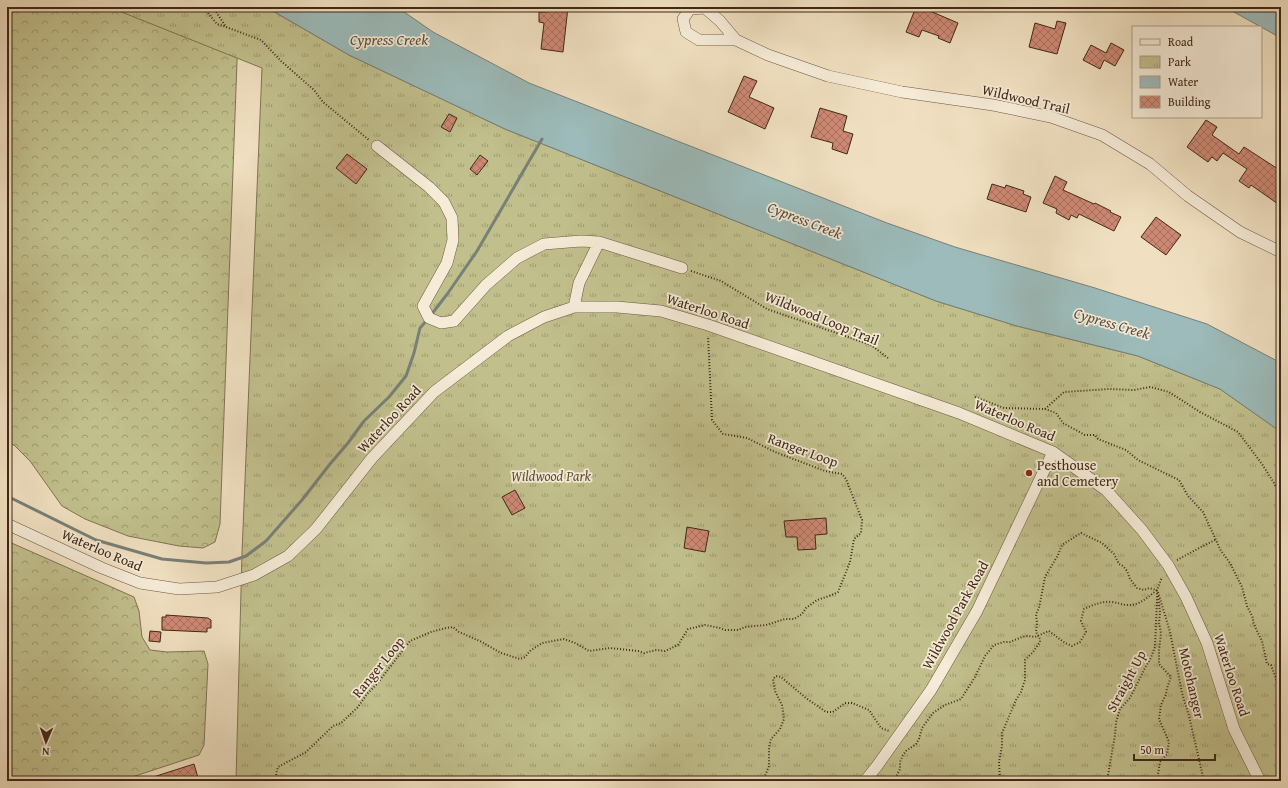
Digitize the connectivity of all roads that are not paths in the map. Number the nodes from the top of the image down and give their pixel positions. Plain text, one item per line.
1 (736, 40) dead end
2 (377, 146) road end
3 (598, 242) junction
4 (1281, 252) edge
5 (682, 268) road end
6 (574, 307) junction
7 (1052, 452) junction
8 (7, 524) edge
9 (865, 781) edge
10 (1260, 781) edge

1 - 4 street, Wildwood Trail
2 - 3 street
3 - 5 street
3 - 6 street
6 - 7 street, Waterloo Road
6 - 8 street, Waterloo Road
7 - 9 street, Wildwood Park Road
7 - 10 street, Waterloo Road

